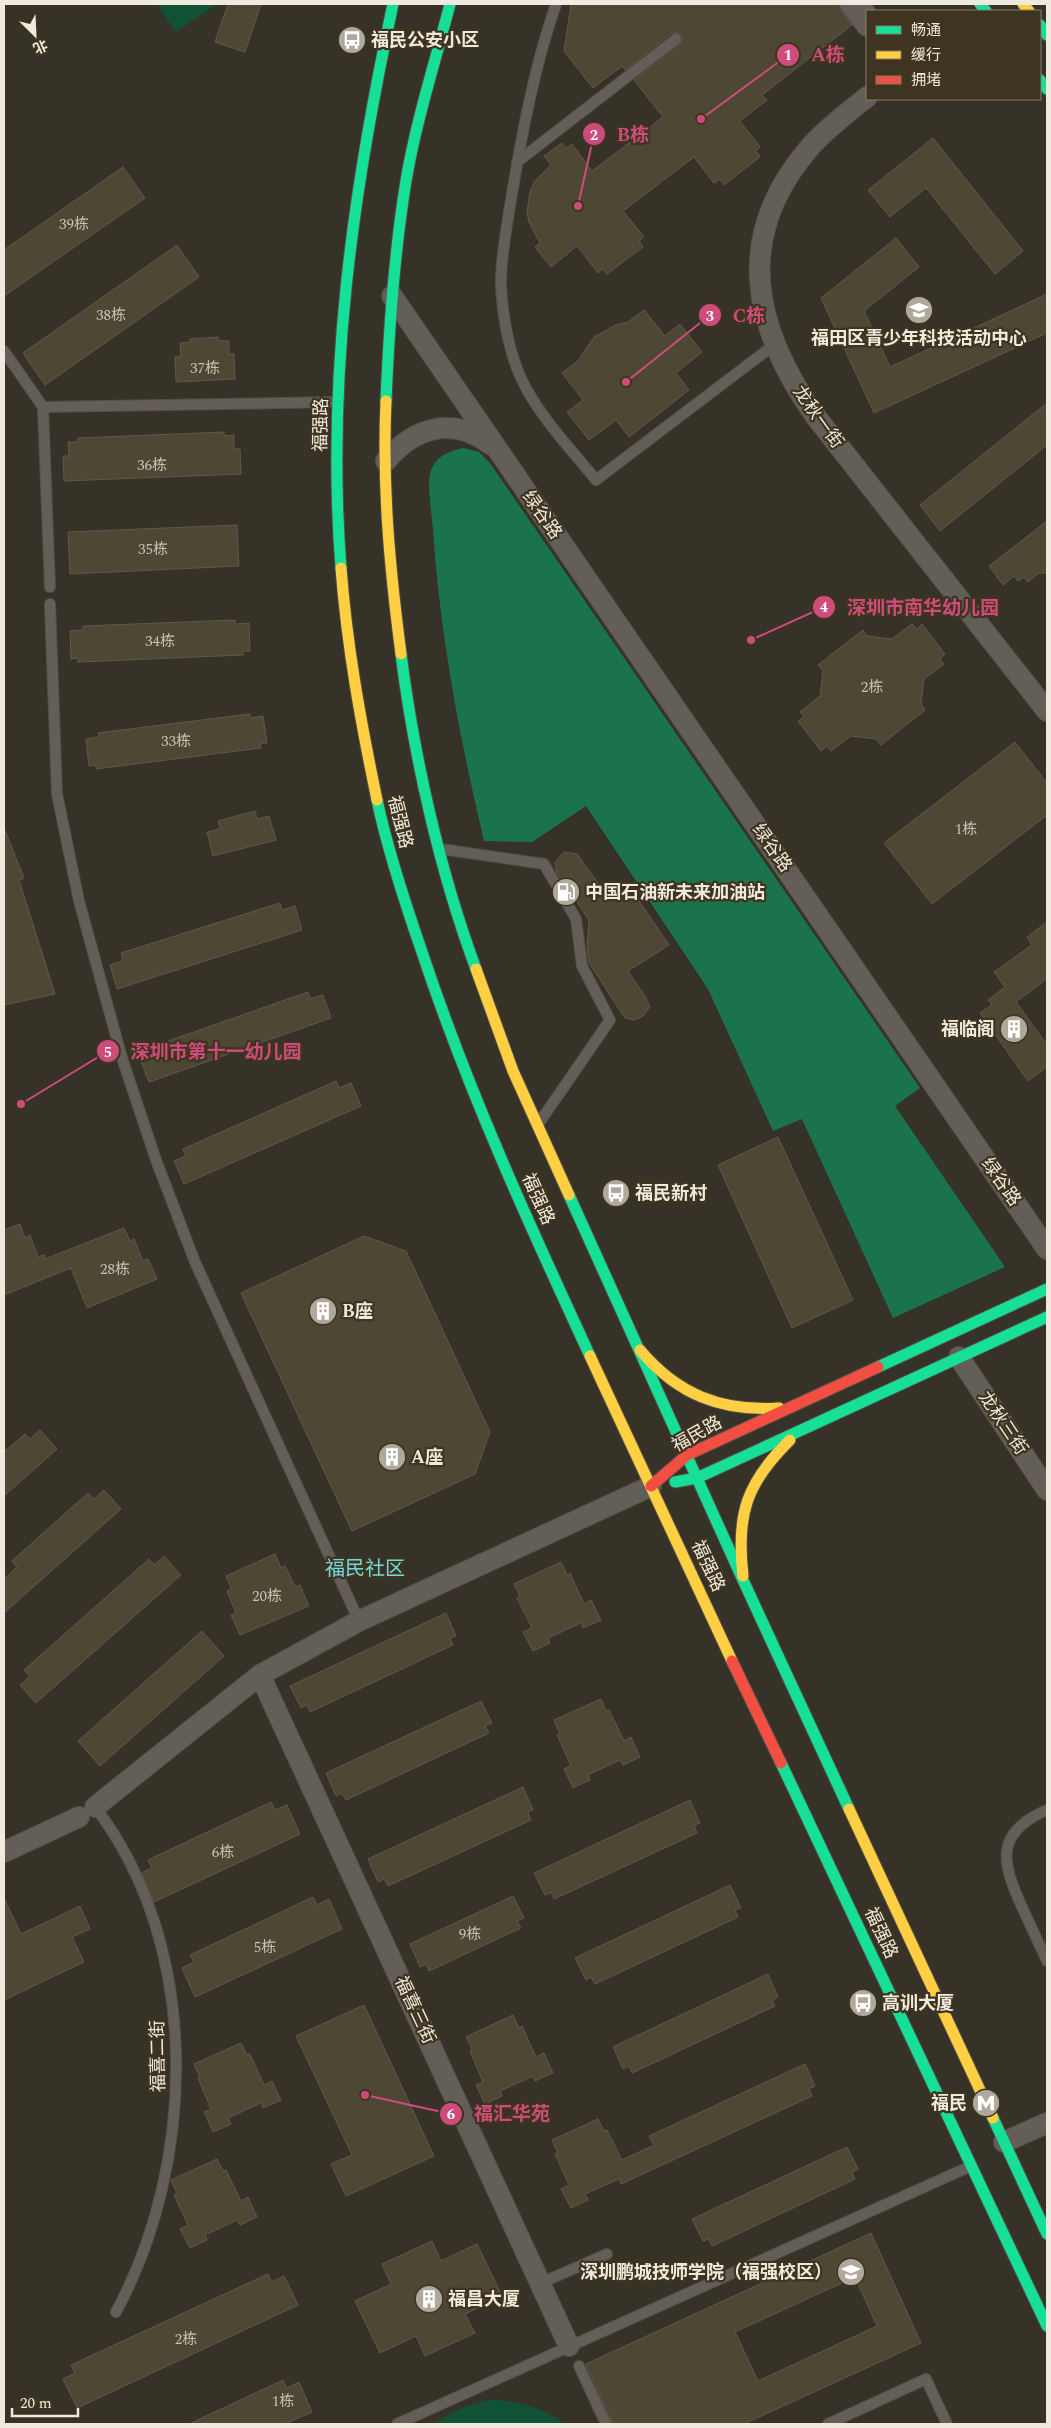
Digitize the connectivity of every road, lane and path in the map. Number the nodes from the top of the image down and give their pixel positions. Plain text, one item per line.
1 (393, 4) edge
2 (450, 4) edge
3 (556, 4) edge
4 (850, 4) edge
5 (866, 25) edge
6 (676, 39) dead end
7 (866, 98) edge
8 (517, 162) junction
9 (392, 296) junction
10 (774, 345) junction
11 (4, 351) edge
12 (338, 402) junction
13 (43, 407) junction
14 (496, 448) junction
15 (386, 461) junction
16 (50, 587) dead end
17 (50, 604) dead end
18 (1047, 711) edge
19 (440, 849) junction
20 (536, 1128) junction
21 (1047, 1249) edge
22 (1047, 1289) edge
23 (1047, 1317) edge
24 (639, 1349) junction
25 (959, 1357) junction
26 (797, 1404) junction
27 (801, 1430) junction
28 (687, 1455) junction
29 (697, 1478) junction
30 (651, 1486) junction
31 (1047, 1490) edge
32 (743, 1580) junction
33 (359, 1621) junction
34 (260, 1675) junction
35 (1047, 1810) edge
36 (87, 1812) junction
37 (4, 1852) edge
38 (1047, 1961) edge
39 (1047, 2123) edge
40 (1004, 2142) junction
41 (972, 2166) junction
42 (1047, 2234) edge
43 (606, 2254) dead end
44 (541, 2283) junction
45 (116, 2312) dead end
46 (1047, 2326) edge
47 (570, 2346) junction
48 (578, 2366) dead end
49 (397, 2424) edge
50 (606, 2424) edge
51 (828, 2424) edge
52 (947, 2424) edge

1 - 12 main road, 福强路
2 - 9 main road, 福强路
3 - 8 lane
4 - 5 street
6 - 8 lane
7 - 10 street, 龙秋一街
8 - 10 lane
9 - 14 street, 绿谷路
9 - 15 main road, 福强路
10 - 18 street, 龙秋一街
11 - 13 lane
12 - 13 lane
12 - 30 main road, 福强路
13 - 16 lane
14 - 15 street, 绿谷路
14 - 21 street, 绿谷路
15 - 19 main road, 福强路
17 - 33 lane
19 - 20 main road, 福强路
19 - 20 lane
20 - 24 main road, 福强路
22 - 26 main road, 福民路
23 - 25 main road, 福民路
24 - 26 main road
24 - 28 main road, 福强路
25 - 27 main road, 福民路
25 - 31 street, 龙秋三街
26 - 28 main road, 福民路
27 - 29 main road, 福民路
27 - 32 main road
28 - 29 main road, 福强路
28 - 30 main road, 福民路
29 - 30 main road, 福民路
29 - 32 main road, 福强路
30 - 33 street
30 - 41 main road, 福强路
32 - 40 main road, 福强路
33 - 34 street
34 - 36 street
34 - 44 street, 福喜三街
35 - 38 lane
36 - 37 street
36 - 45 lane, 福喜二街
39 - 40 street
40 - 42 main road, 福强路
41 - 46 main road, 福强路
41 - 47 lane
43 - 44 lane
44 - 47 street, 福喜三街
47 - 49 lane
48 - 50 lane
51 - 52 lane

